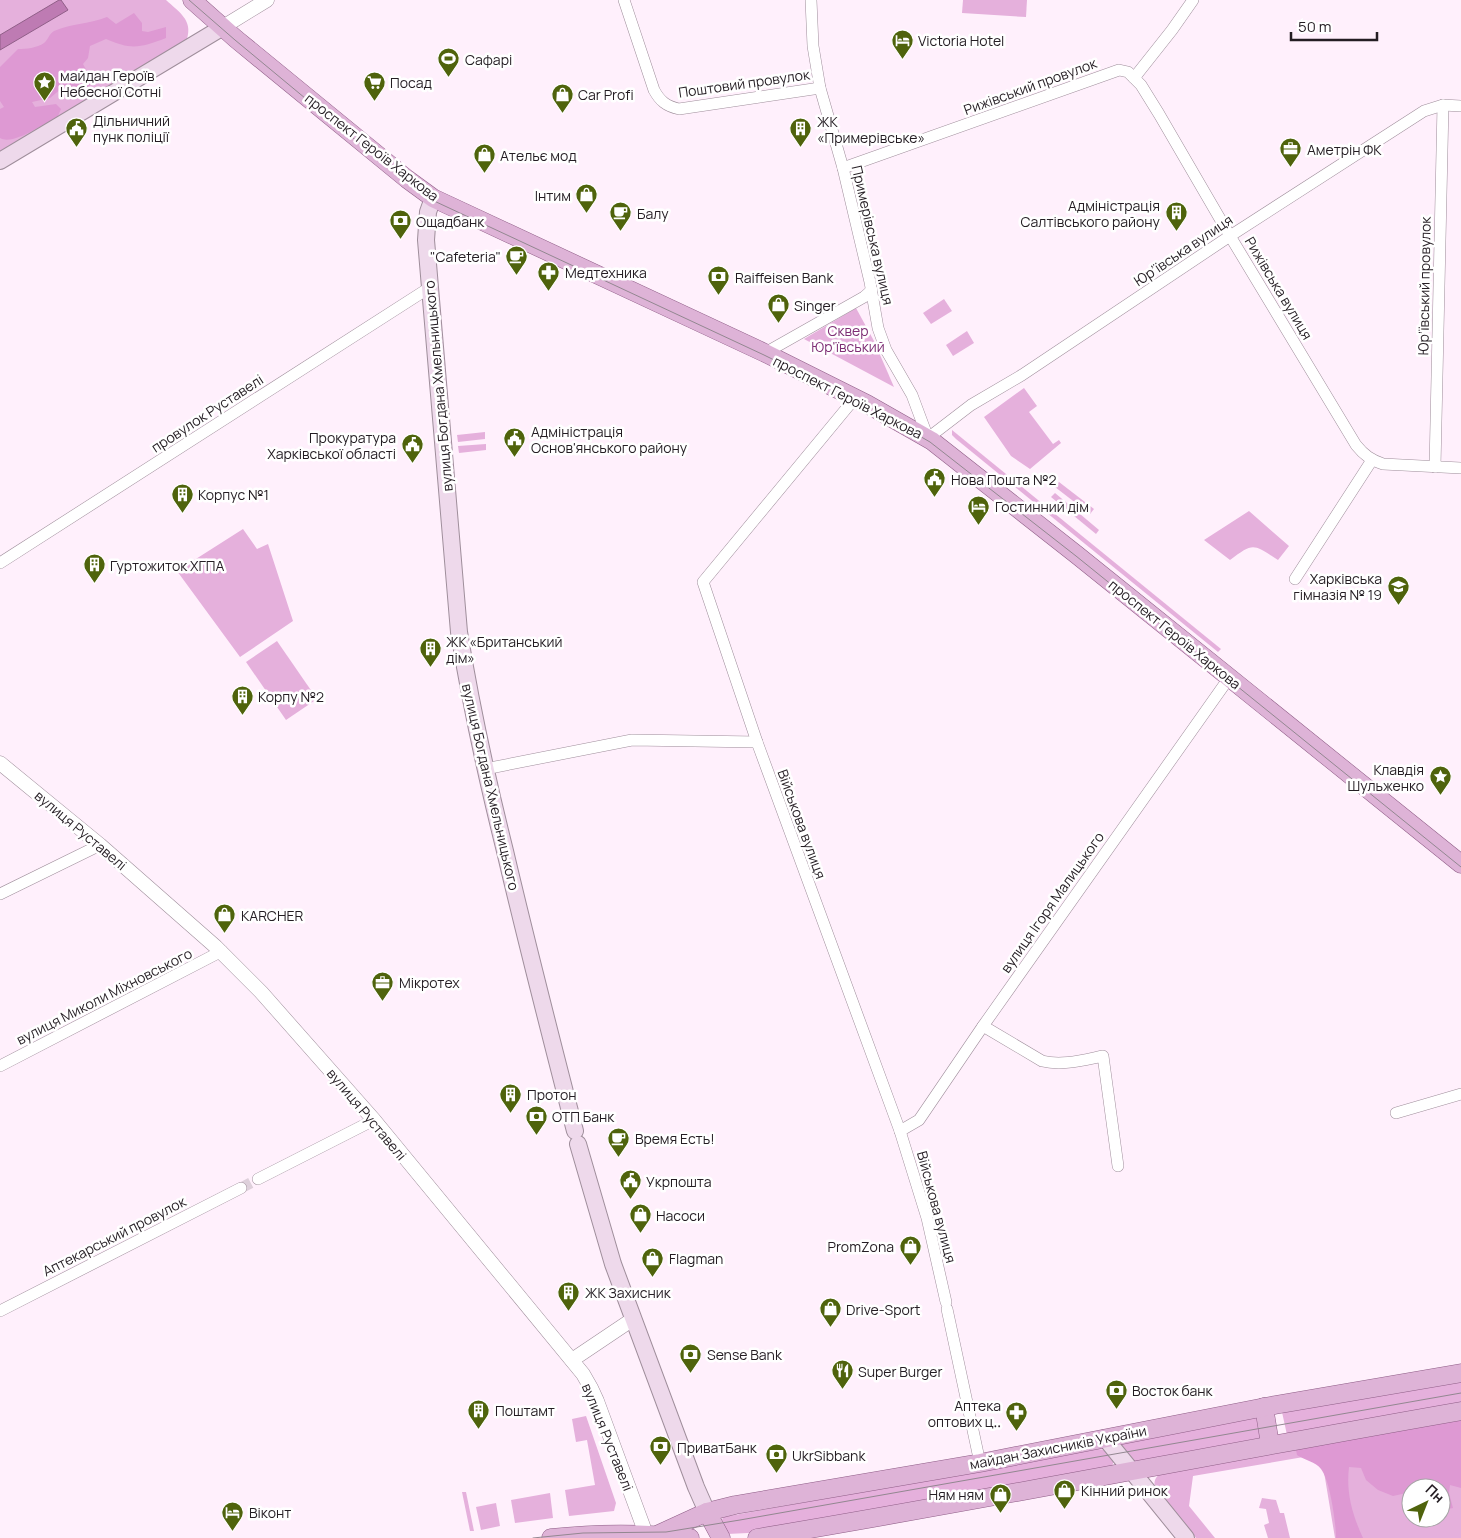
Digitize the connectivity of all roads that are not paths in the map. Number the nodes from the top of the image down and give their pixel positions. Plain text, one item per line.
1 (192, 0) edge
2 (267, 0) edge
3 (624, 0) edge
4 (811, 0) edge
5 (1193, 0) edge
6 (223, 27) junction
7 (1134, 78) junction
8 (820, 88) junction
9 (1443, 105) junction
10 (1461, 106) edge
11 (0, 161) edge
12 (843, 168) junction
13 (432, 198) junction
14 (1230, 236) junction
15 (429, 288) junction
16 (872, 290) junction
17 (764, 353) junction
18 (855, 398) junction
19 (928, 438) junction
20 (1372, 460) junction
21 (1435, 467) junction
22 (1461, 468) edge
23 (0, 563) edge
24 (1295, 579) dead end
25 (1227, 681) junction
26 (757, 742) junction
27 (0, 763) edge
28 (485, 769) junction
29 (100, 845) junction
30 (1461, 864) edge
31 (0, 894) edge
32 (222, 951) junction
33 (983, 1026) junction
34 (0, 1066) edge
35 (1461, 1094) edge
36 (1396, 1113) dead end
37 (374, 1120) junction
38 (900, 1131) junction
39 (1118, 1166) dead end
40 (258, 1179) tunnel mouth
41 (241, 1188) tunnel mouth
42 (0, 1311) edge
43 (633, 1319) junction
44 (572, 1360) junction
45 (1461, 1373) edge
46 (1264, 1407) junction
47 (1461, 1410) edge
48 (1105, 1438) junction
49 (1270, 1444) junction
50 (980, 1463) junction
51 (1132, 1470) junction
52 (707, 1512) junction
53 (652, 1534) junction
54 (551, 1538) edge
55 (690, 1538) edge
56 (722, 1538) edge
57 (757, 1538) edge
58 (1186, 1538) edge

1 - 6 main road, проспект Героїв Харкова
2 - 6 street
3 - 8 street, Поштовий провулок
4 - 8 street, Примерівська вулиця
5 - 7 street
6 - 11 main road
6 - 13 main road, проспект Героїв Харкова
7 - 12 street, Рижівський провулок
7 - 14 street, Рижівська вулиця
8 - 12 street, Примерівська вулиця
9 - 10 street, Юр’ївська вулиця
9 - 14 street, Юр’ївська вулиця
9 - 21 street, Юр’ївський провулок
12 - 16 street, Примерівська вулиця
13 - 15 main road, вулиця Богдана Хмельницького
13 - 17 main road, проспект Героїв Харкова
14 - 19 street, Юр’ївська вулиця
14 - 20 street, Рижівська вулиця
15 - 23 street, провулок Руставелі
15 - 28 main road, вулиця Богдана Хмельницького
16 - 17 street
16 - 19 street, Примерівська вулиця
17 - 18 main road, проспект Героїв Харкова
18 - 19 main road, проспект Героїв Харкова
18 - 26 street, Військова вулиця
19 - 25 main road, проспект Героїв Харкова
20 - 21 street
20 - 24 street
21 - 22 street
25 - 30 main road, проспект Героїв Харкова
25 - 33 street, вулиця Ігоря Малицького
26 - 28 street
26 - 38 street, Військова вулиця
27 - 29 street, вулиця Руставелі
28 - 43 main road, вулиця Богдана Хмельницького
29 - 31 street
29 - 32 street, вулиця Руставелі
32 - 34 street, вулиця Миколи Міхновського
32 - 37 street, вулиця Руставелі
33 - 38 street, вулиця Ігоря Малицького
33 - 39 street
35 - 36 street
37 - 40 street
37 - 44 street, вулиця Руставелі
38 - 50 street, Військова вулиця
41 - 42 street, Аптекарський провулок
43 - 44 street
43 - 52 main road, вулиця Богдана Хмельницького
44 - 53 street, вулиця Руставелі
45 - 46 main road, майдан Захисників України
46 - 48 main road, майдан Захисників України
46 - 49 main road
47 - 49 main road
48 - 50 main road, майдан Захисників України
48 - 51 main road
49 - 51 main road
50 - 52 main road, майдан Захисників України
51 - 57 main road
51 - 58 main road
52 - 53 main road, майдан Захисників України
52 - 56 main road
53 - 54 main road
53 - 55 main road

